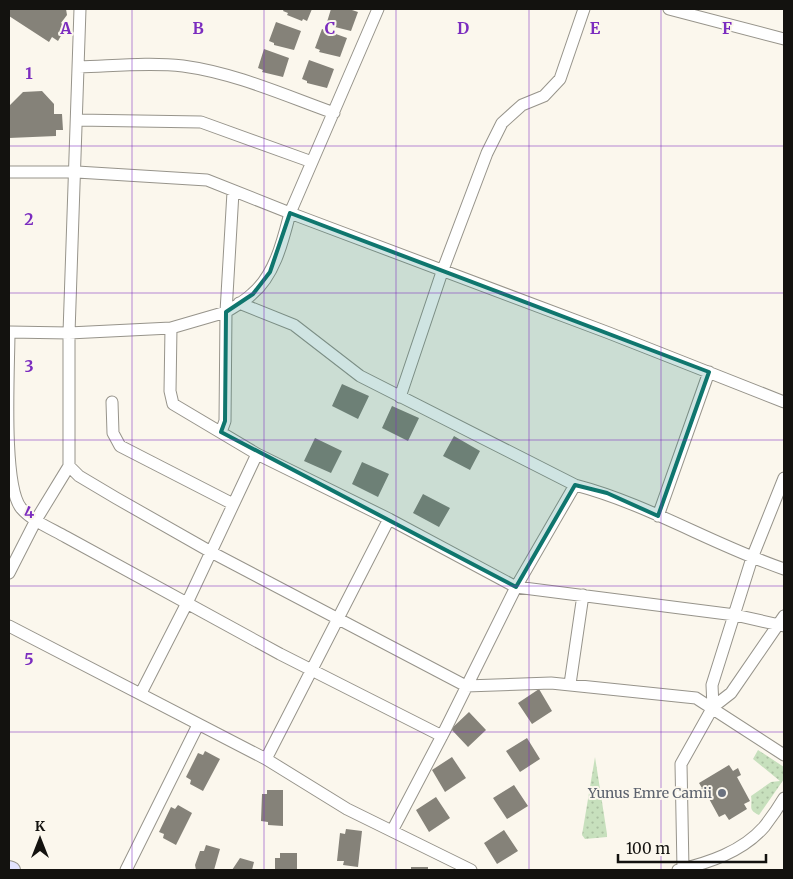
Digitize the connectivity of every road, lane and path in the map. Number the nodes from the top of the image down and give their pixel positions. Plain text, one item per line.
1 (80, 9) edge
2 (378, 9) edge
3 (584, 9) edge
4 (670, 9) edge
5 (784, 39) edge
6 (78, 66) junction
7 (334, 113) junction
8 (77, 120) junction
9 (312, 162) junction
10 (9, 172) edge
11 (76, 172) junction
12 (233, 192) junction
13 (290, 213) junction
14 (442, 272) junction
15 (239, 303) junction
16 (226, 312) junction
17 (171, 328) junction
18 (9, 332) edge
19 (70, 333) junction
20 (709, 372) junction
21 (400, 396) junction
22 (112, 402) dead end
23 (784, 402) edge
24 (221, 432) junction
25 (257, 454) junction
26 (69, 466) junction
27 (10, 475) edge
28 (784, 478) edge
29 (575, 485) junction
30 (233, 504) junction
31 (658, 516) junction
32 (389, 519) junction
33 (36, 520) junction
34 (211, 552) junction
35 (752, 558) junction
36 (784, 568) edge
37 (9, 573) edge
38 (516, 587) junction
39 (583, 595) junction
40 (187, 603) junction
41 (735, 615) junction
42 (338, 618) junction
43 (782, 622) edge
44 (9, 626) edge
45 (313, 671) junction
46 (570, 684) junction
47 (466, 686) junction
48 (141, 693) junction
49 (713, 707) junction
50 (198, 725) junction
51 (442, 736) junction
52 (784, 756) edge
53 (266, 759) junction
54 (784, 798) edge
55 (392, 831) junction
56 (9, 869) edge
57 (12, 870) edge
58 (126, 870) edge
59 (471, 870) edge
60 (680, 870) edge

1 - 6 street
2 - 7 street
3 - 14 street
4 - 5 street
6 - 7 street
6 - 8 street
7 - 9 street
8 - 9 street
8 - 11 street
9 - 13 street
10 - 11 street
11 - 12 street
11 - 19 street
12 - 13 street
12 - 16 street
13 - 14 street
13 - 15 street
14 - 20 street
14 - 21 street
15 - 16 street
15 - 21 street
16 - 17 street
16 - 24 street
17 - 19 street
17 - 24 street
18 - 19 street
18 - 27 street
19 - 26 street
20 - 23 street
20 - 31 street
21 - 29 street
22 - 30 street
24 - 25 street
25 - 30 street
25 - 32 street
26 - 33 street
26 - 34 street
27 - 33 street
28 - 35 street
29 - 31 street
29 - 38 street
30 - 34 street
31 - 35 street
32 - 38 street
32 - 42 street
33 - 37 street
33 - 40 street
34 - 40 street
34 - 42 street
35 - 36 street
35 - 41 street
38 - 39 street
38 - 47 street
39 - 41 street
39 - 46 street
40 - 45 street
40 - 48 street
41 - 43 street
41 - 49 street
42 - 45 street
42 - 47 street
43 - 49 street
44 - 48 street
45 - 51 street
45 - 53 street
46 - 47 street
46 - 49 street
47 - 51 street
48 - 50 street
49 - 52 street
49 - 60 street
50 - 53 street
50 - 58 street
51 - 55 street
53 - 55 street
54 - 60 street
55 - 59 street
56 - 57 street

